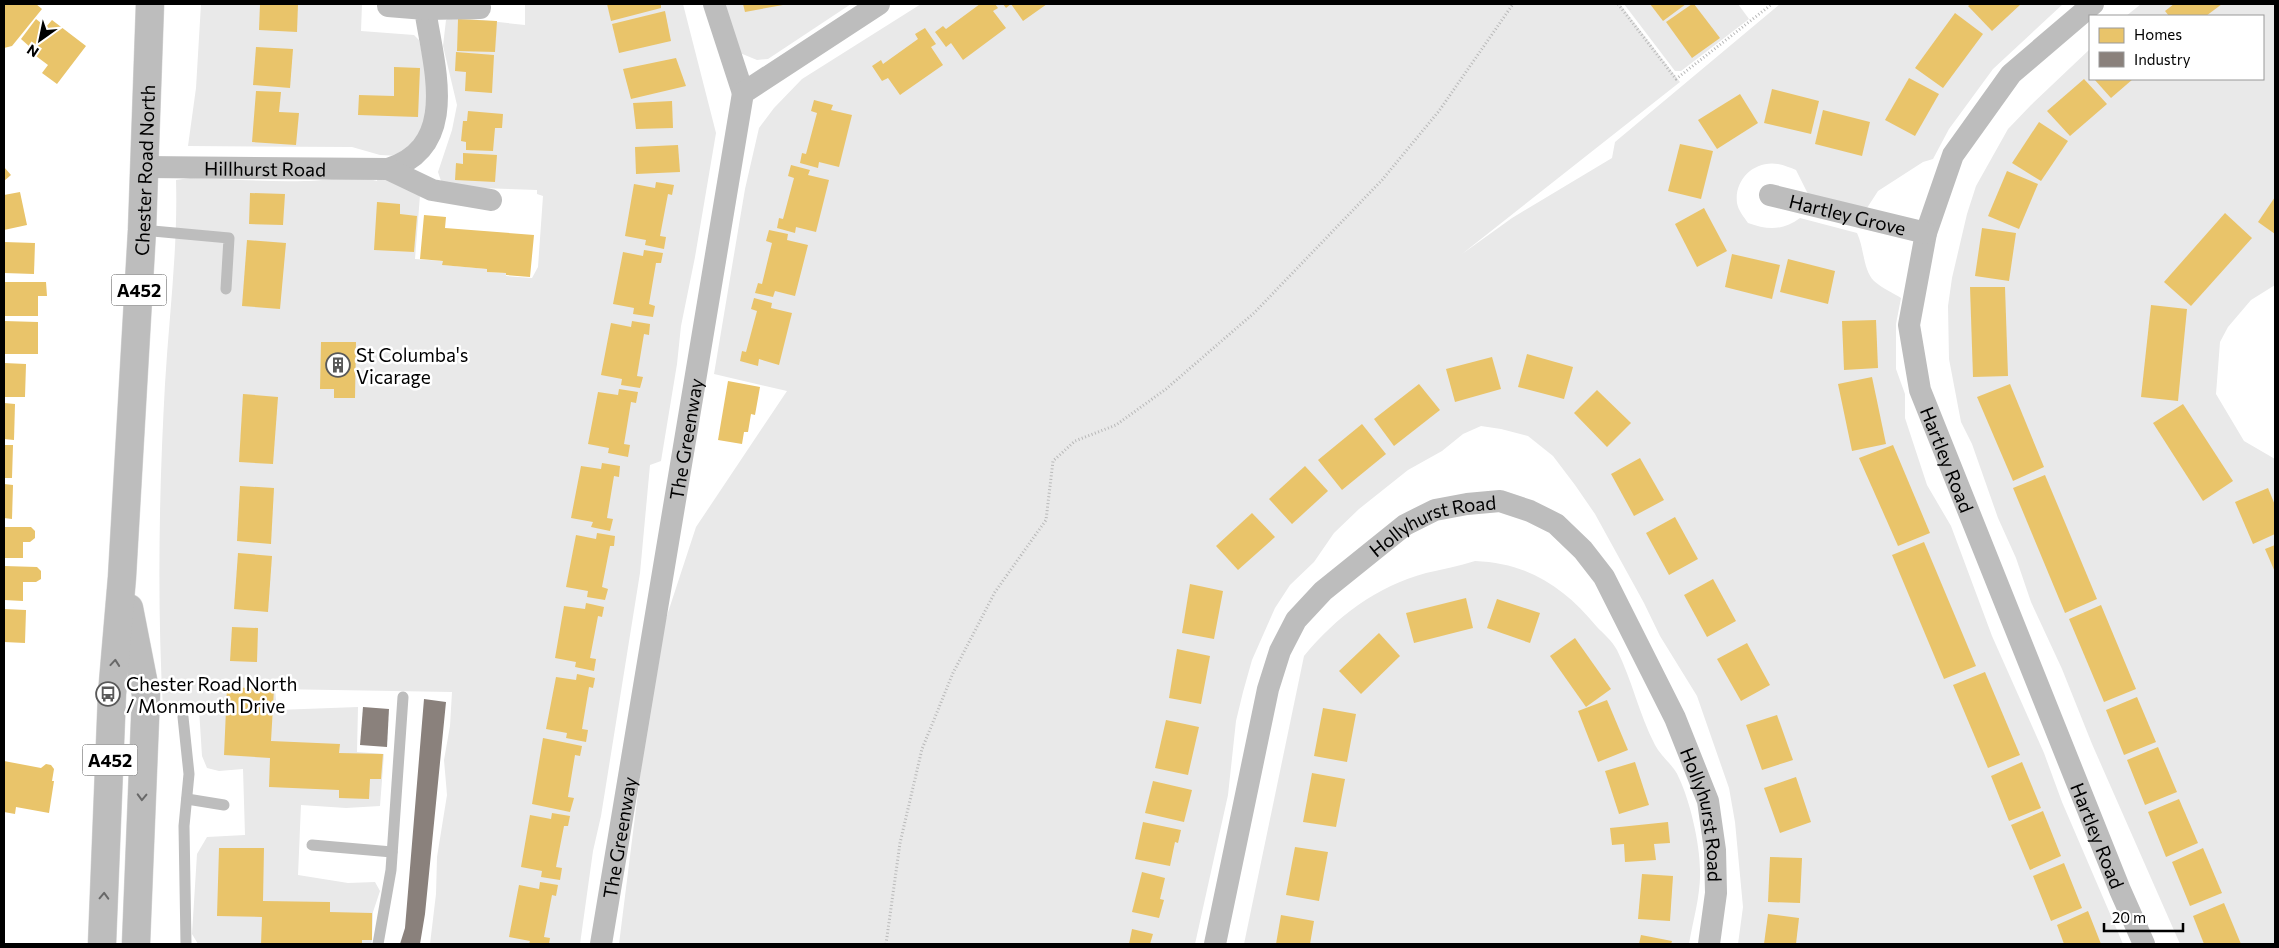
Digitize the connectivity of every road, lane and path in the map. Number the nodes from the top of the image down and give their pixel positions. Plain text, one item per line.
1 (150, 4) edge
2 (714, 4) edge
3 (879, 4) edge
4 (1513, 4) edge
5 (1618, 4) edge
6 (1772, 4) edge
7 (2093, 4) edge
8 (388, 6) dead end
9 (480, 8) dead end
10 (425, 9) junction
11 (743, 93) junction
12 (144, 167) junction
13 (388, 169) junction
14 (1770, 195) dead end
15 (491, 200) dead end
16 (142, 230) junction
17 (1926, 233) junction
18 (226, 289) dead end
19 (122, 577) junction
20 (403, 697) dead end
21 (183, 717) dead end
22 (187, 799) junction
23 (224, 805) dead end
24 (312, 845) dead end
25 (392, 852) junction
26 (102, 944) edge
27 (136, 944) edge
28 (186, 944) edge
29 (378, 944) edge
30 (601, 944) edge
31 (886, 944) edge
32 (1215, 944) edge
33 (1709, 944) edge
34 (2144, 944) edge

1 - 12 highway, Chester Road North / A452
2 - 11 street
3 - 11 street
4 - 31 path
5 - 6 path
7 - 17 street, Hartley Road
8 - 10 street
9 - 10 street
10 - 13 street, Hillhurst Road
11 - 30 street, The Greenway
12 - 13 street, Hillhurst Road
12 - 16 highway, Chester Road North / A452
13 - 15 street, Hillhurst Road
14 - 17 street, Hartley Grove
16 - 18 lane
16 - 19 highway, Chester Road North / A452
17 - 34 street, Hartley Road
26 -> 19 highway, Chester Road North / A452
19 -> 27 highway, Chester Road North / A452
20 - 25 lane
21 - 22 lane
22 - 23 lane
22 - 28 lane
24 - 25 lane
25 - 29 lane
32 - 33 street, Hollyhurst Road

